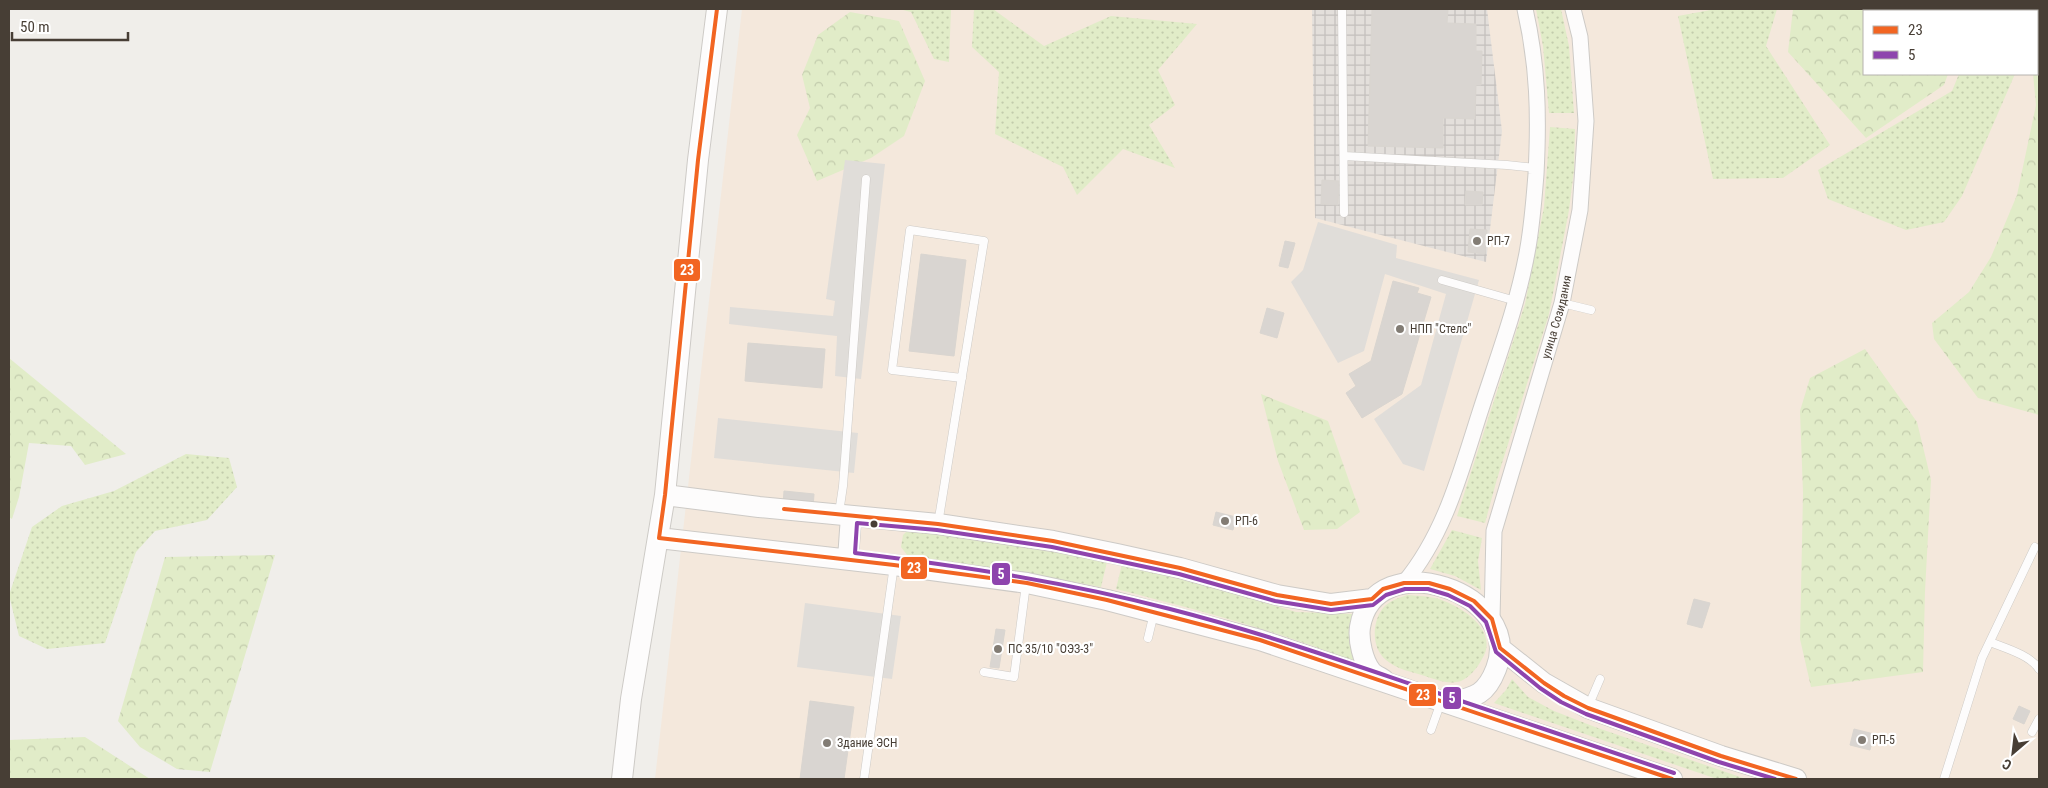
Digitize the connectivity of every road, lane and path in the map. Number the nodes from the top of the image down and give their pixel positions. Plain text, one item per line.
1 (717, 9) edge
2 (1342, 9) edge
3 (1525, 9) edge
4 (1573, 9) edge
5 (1344, 156) junction
6 (1536, 168) junction
7 (866, 179) dead end
8 (1344, 213) dead end
9 (1442, 280) dead end
10 (1516, 301) junction
11 (1562, 303) junction
12 (1591, 310) dead end
13 (962, 378) junction
14 (665, 495) junction
15 (845, 515) junction
16 (938, 524) junction
17 (659, 538) junction
18 (2035, 547) dead end
19 (848, 559) junction
20 (894, 565) junction
21 (1026, 583) junction
22 (1404, 583) junction
23 (1372, 599) junction
24 (1154, 611) junction
25 (1492, 619) junction
26 (1148, 638) dead end
27 (1990, 642) junction
28 (1500, 648) junction
29 (2039, 669) edge
30 (984, 672) dead end
31 (1600, 679) dead end
32 (1390, 684) junction
33 (1446, 702) junction
34 (1588, 708) junction
35 (2039, 719) edge
36 (1431, 730) dead end
37 (2032, 732) dead end
38 (622, 779) edge
39 (864, 779) edge
40 (1672, 779) edge
41 (1796, 779) edge
42 (1944, 779) edge

1 - 14 street
2 - 5 lane
3 - 6 street
4 - 11 street, улица Созидания
5 - 6 lane
5 - 8 lane
6 - 10 street
7 - 15 lane
9 - 10 lane
10 - 22 street
11 - 12 lane
11 - 25 street, улица Созидания
13 - 13 lane
13 - 16 lane
14 - 15 street
14 - 17 street
15 - 16 street
15 - 19 street
16 - 23 street
17 - 19 street
17 - 38 street
18 - 27 lane
19 - 20 street
20 - 21 street
20 - 39 lane
21 - 24 street
21 - 30 lane
22 - 23 street
22 - 25 street
23 - 32 street
24 - 26 lane
24 - 32 street
25 - 28 street
27 - 29 lane
27 - 42 lane
28 - 33 street
28 - 34 street
31 - 34 lane
32 - 33 street
33 - 36 lane
33 - 40 street
34 - 41 street
35 - 37 lane

